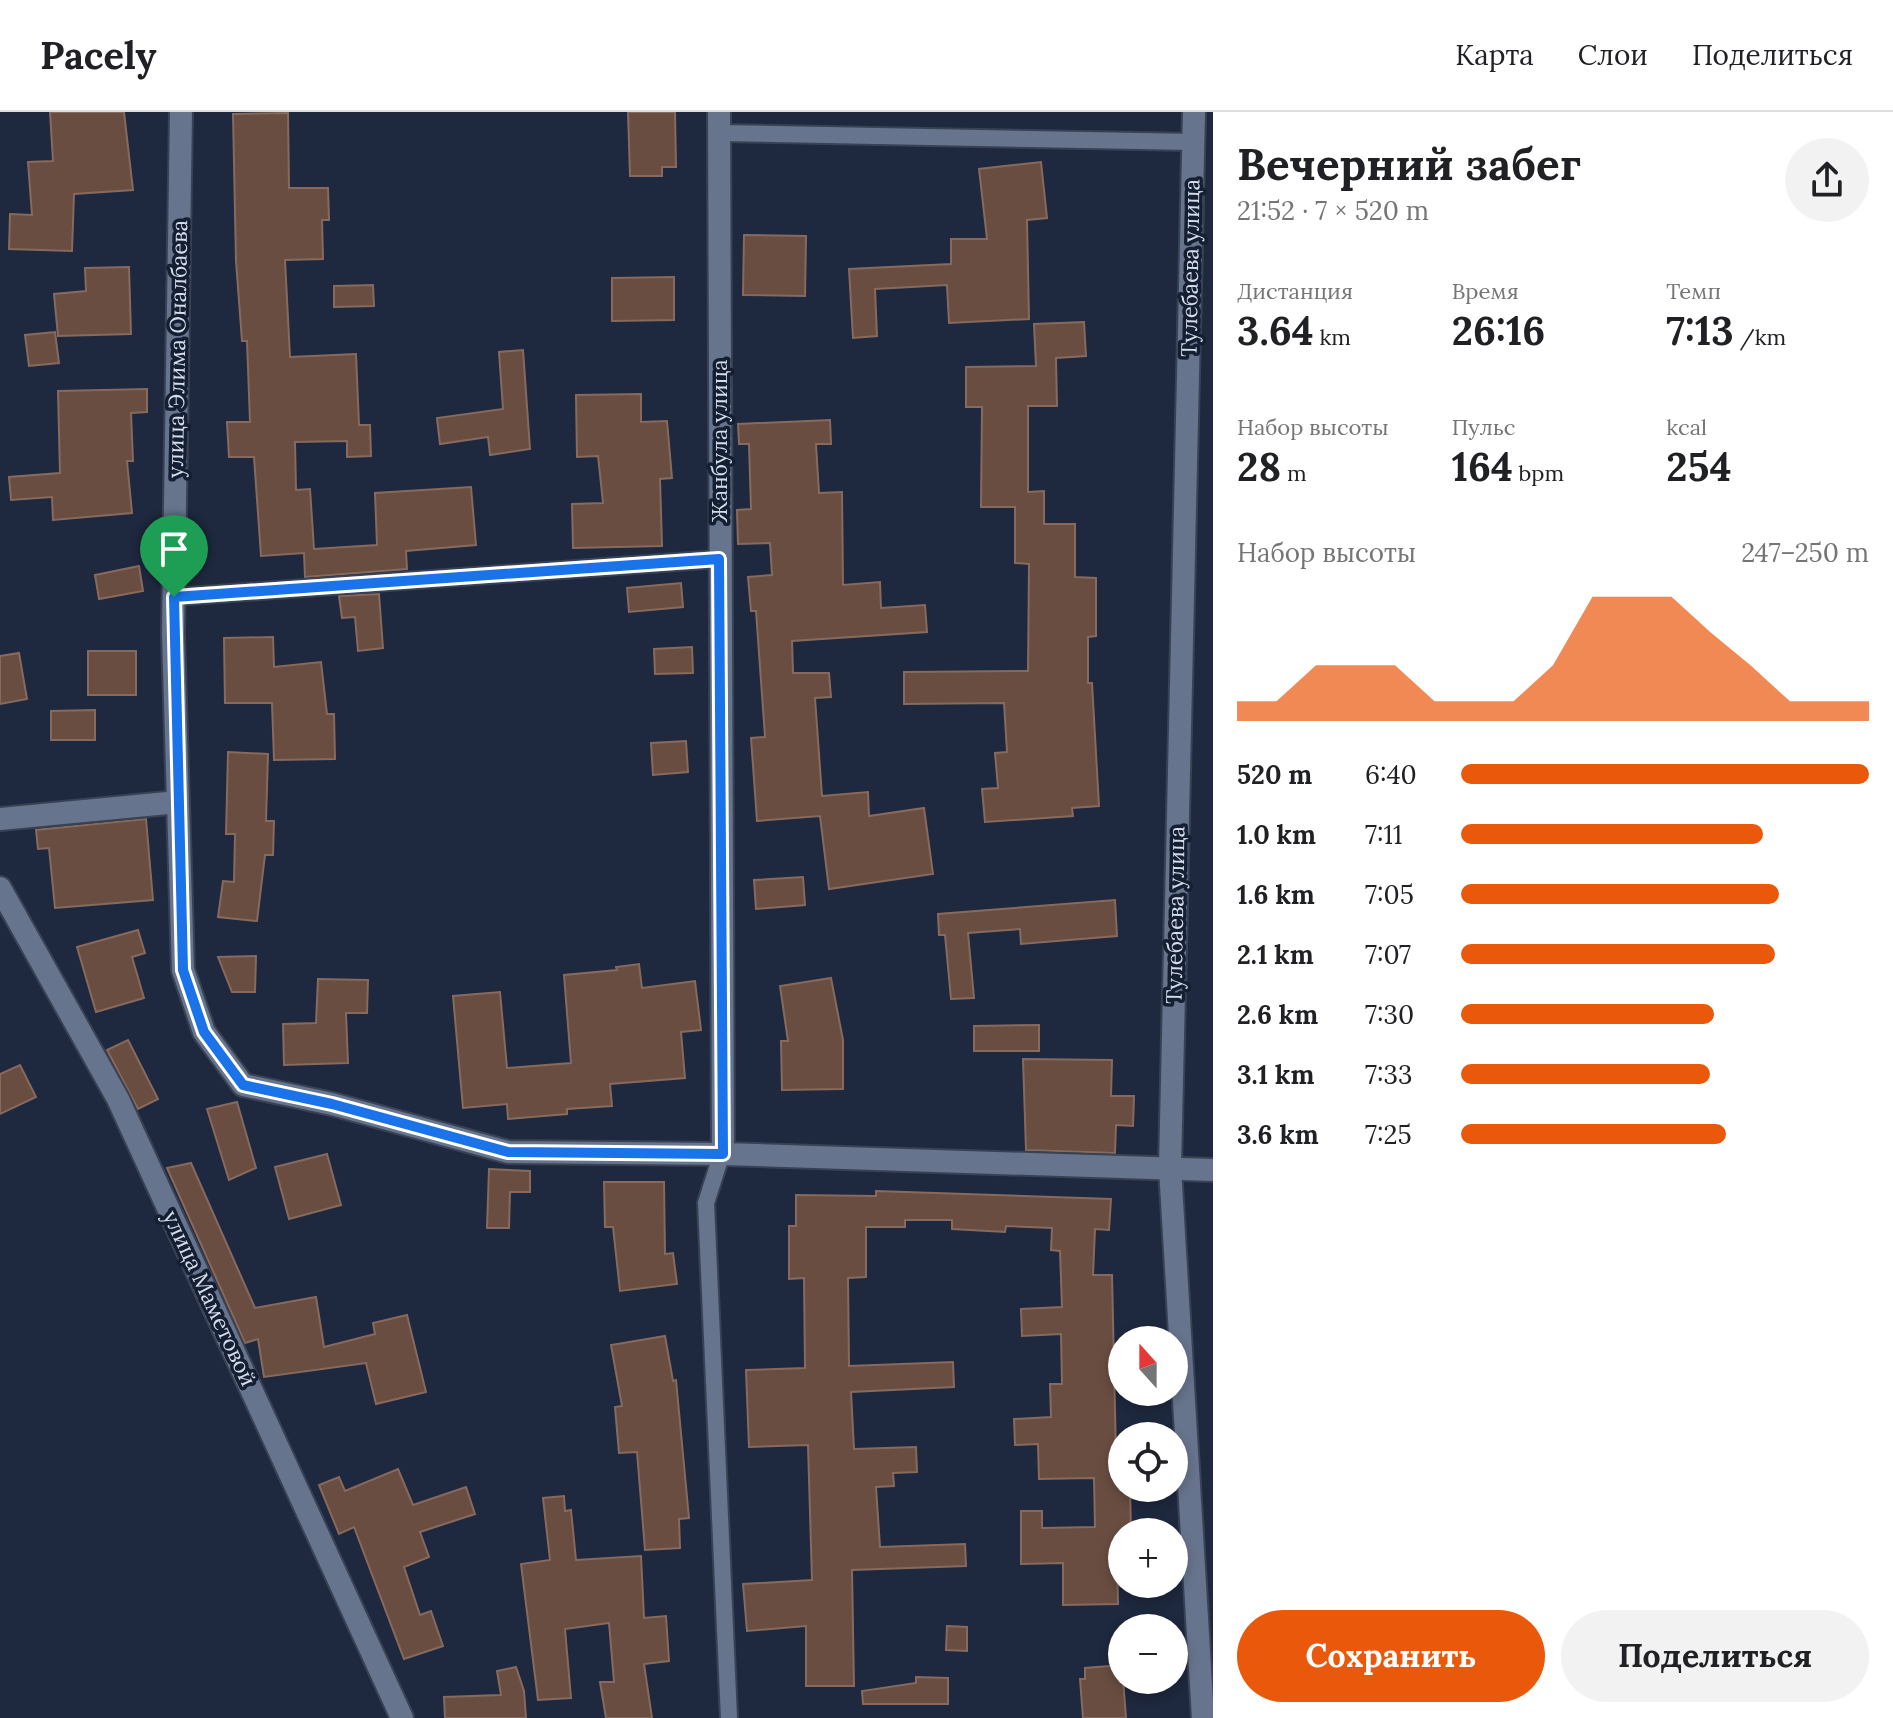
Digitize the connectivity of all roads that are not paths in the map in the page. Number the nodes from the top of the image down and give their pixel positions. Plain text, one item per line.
1 (181, 112) edge
2 (1194, 112) edge
3 (719, 122) edge
4 (1193, 142) junction
5 (719, 559) junction
6 (174, 597) junction
7 (178, 802) junction
8 (0, 819) edge
9 (0, 888) edge
10 (722, 1155) junction
11 (1170, 1168) junction
12 (1213, 1170) edge
13 (402, 1718) edge
14 (729, 1718) edge
15 (1203, 1718) edge

1 - 6 street, улица Элима Оналбаева
2 - 4 street, Тулебаева улица
3 - 4 lane
3 - 5 street, Жанбула улица
4 - 11 street, Тулебаева улица
5 - 6 lane
5 - 10 street, Жанбула улица
6 - 7 street, улица Элима Оналбаева
7 - 8 street
7 - 10 street, улица Элима Оналбаева
9 - 13 street, улица Маметовой
10 - 11 street, улица Элима Оналбаева
10 - 14 lane
11 - 12 street, улица Элима Оналбаева
11 - 15 street, Тулебаева улица

